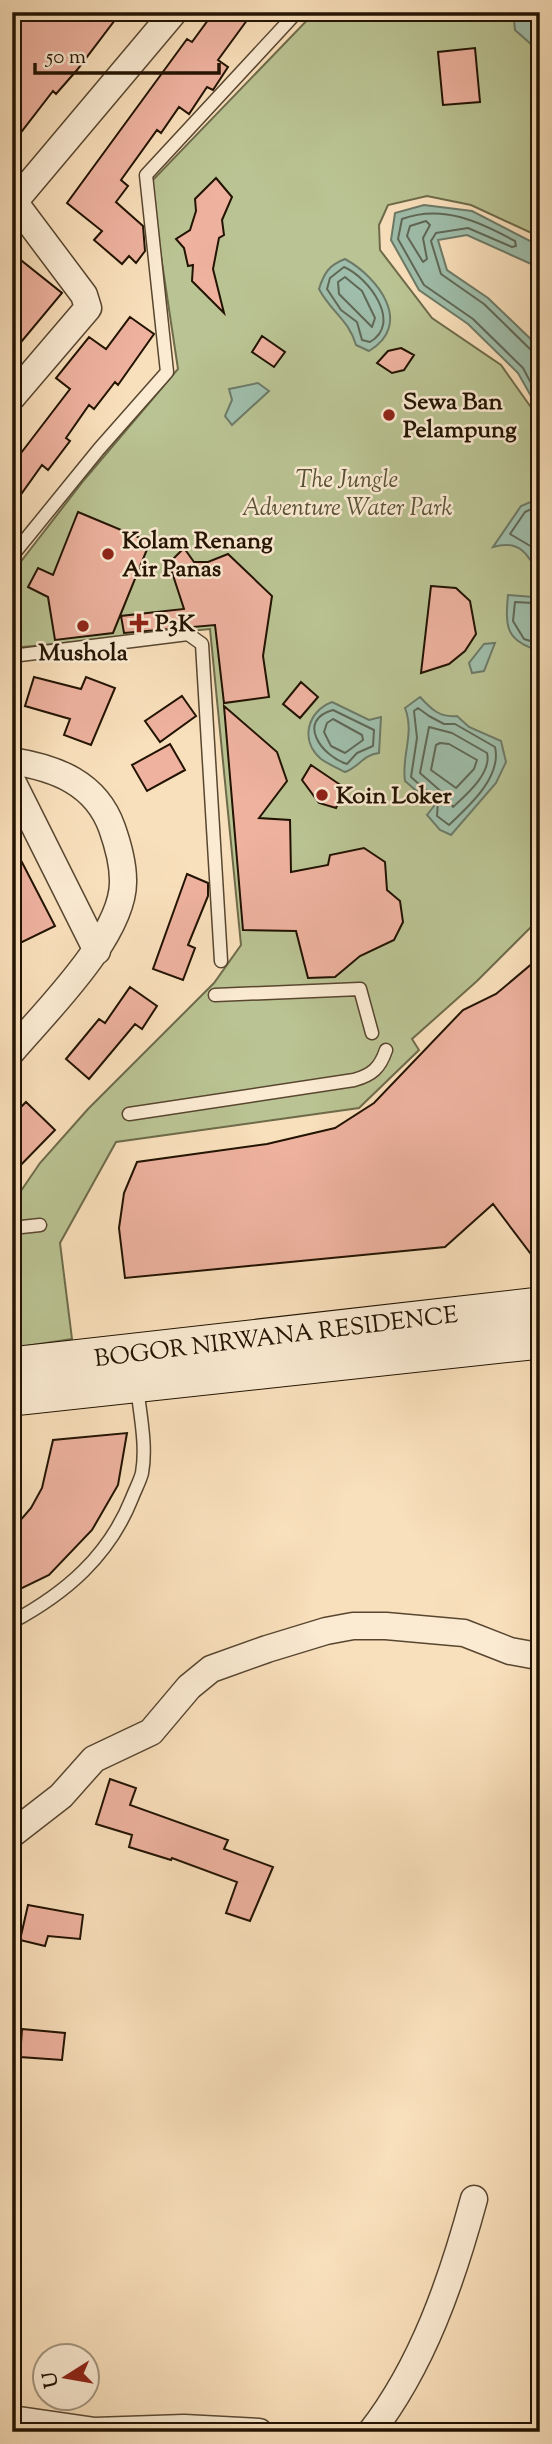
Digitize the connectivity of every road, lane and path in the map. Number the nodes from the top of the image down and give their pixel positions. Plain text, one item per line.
1 (174, 12) edge
2 (297, 12) edge
3 (14, 200) edge
4 (12, 397) edge
5 (12, 556) edge
6 (12, 656) edge
7 (12, 761) edge
8 (12, 781) edge
9 (97, 951) junction
10 (221, 961) dead end
11 (215, 995) dead end
12 (372, 1033) dead end
13 (386, 1050) dead end
14 (12, 1051) edge
15 (129, 1114) dead end
16 (40, 1225) dead end
17 (12, 1228) edge
18 (540, 1306) edge
19 (540, 1340) edge
20 (12, 1366) edge
21 (135, 1368) junction
22 (52, 1378) junction
23 (12, 1397) edge
24 (12, 1622) edge
25 (540, 1652) edge
26 (12, 1834) edge
27 (474, 2199) dead end
28 (12, 2419) edge
29 (259, 2432) edge
30 (371, 2432) edge

1 - 3 street
2 - 5 lane
3 - 4 street
6 - 10 lane
7 - 9 street
8 - 9 street
9 - 14 street
11 - 12 lane
13 - 15 lane
16 - 17 lane
18 - 21 street, BOGOR NIRWANA RESIDENCE
19 - 21 street, BOGOR NIRWANA RESIDENCE
20 - 22 street, BOGOR NIRWANA RESIDENCE
21 - 22 street, BOGOR NIRWANA RESIDENCE
21 - 24 lane
22 - 23 street, BOGOR NIRWANA RESIDENCE
25 - 26 street
27 - 30 street
28 - 29 street

